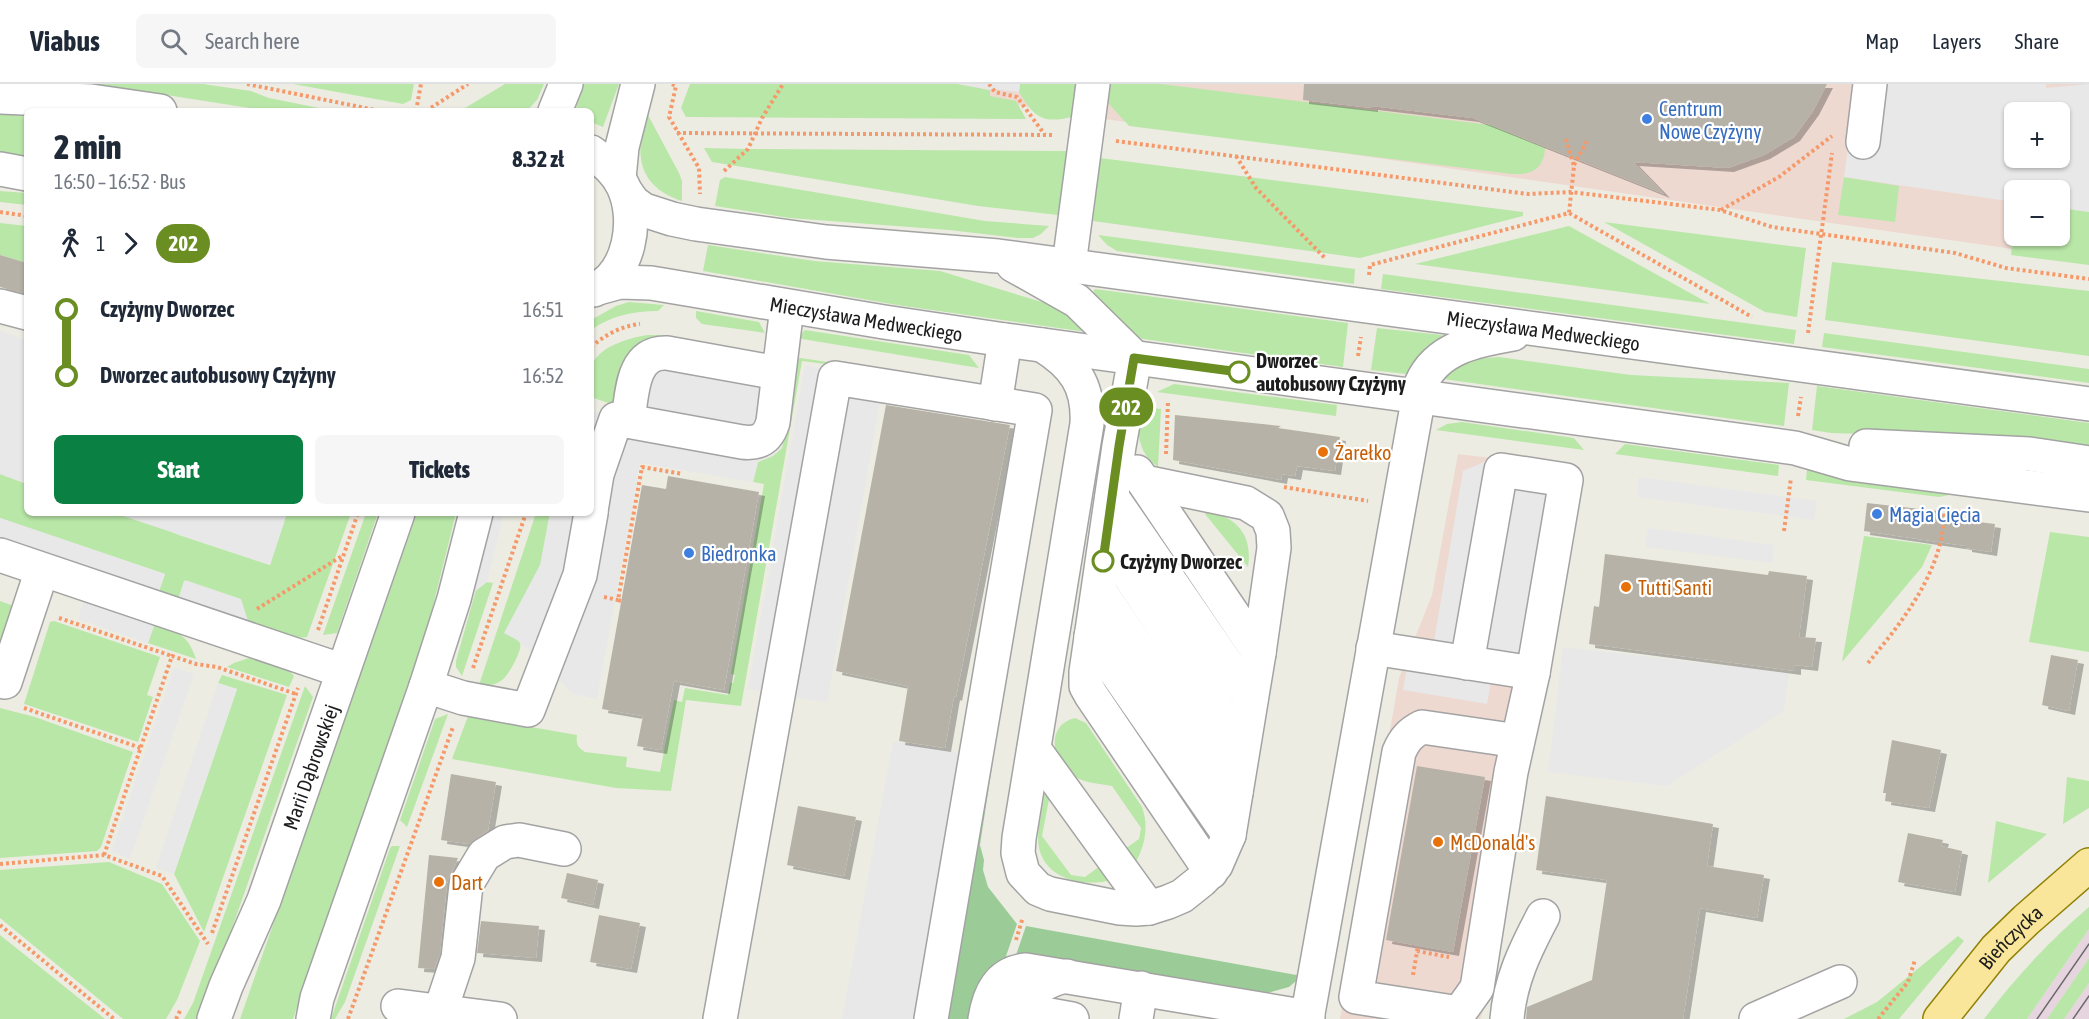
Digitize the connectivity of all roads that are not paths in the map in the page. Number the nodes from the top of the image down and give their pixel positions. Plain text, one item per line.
1 (566, 84) edge
2 (638, 84) edge
3 (1093, 84) edge
4 (1870, 84) edge
5 (0, 97) edge
6 (139, 108) edge
7 (556, 108) edge
8 (1863, 142) dead end
9 (594, 154) edge
10 (0, 169) edge
11 (24, 173) edge
12 (622, 185) junction
13 (998, 256) junction
14 (1069, 265) junction
15 (595, 290) edge
16 (0, 306) edge
17 (787, 307) junction
18 (24, 312) edge
19 (1542, 330) junction
20 (1005, 340) junction
21 (1042, 345) junction
22 (1134, 358) junction
23 (778, 373) junction
24 (1418, 397) junction
25 (995, 404) junction
26 (2089, 404) edge
27 (628, 421) junction
28 (1796, 435) junction
29 (1119, 446) junction
30 (2089, 463) edge
31 (1144, 482) junction
32 (594, 493) edge
33 (2089, 495) edge
34 (1112, 497) junction
35 (397, 516) edge
36 (475, 516) edge
37 (590, 516) edge
38 (1106, 541) junction
39 (0, 555) edge
40 (42, 570) junction
41 (1099, 590) junction
42 (1091, 636) junction
43 (1373, 648) junction
44 (1259, 653) junction
45 (1467, 663) junction
46 (343, 671) junction
47 (1533, 674) junction
48 (426, 686) junction
49 (9, 693) edge
50 (1251, 699) junction
51 (1518, 741) junction
52 (1244, 746) junction
53 (1034, 749) junction
54 (1236, 792) junction
55 (1228, 835) junction
56 (564, 849) dead end
57 (2089, 865) edge
58 (1211, 872) junction
59 (1149, 908) junction
60 (1543, 916) dead end
61 (1059, 977) junction
62 (1840, 982) dead end
63 (398, 1006) dead end
64 (1167, 1006) edge
65 (440, 1012) junction
66 (1046, 1018) edge
67 (1307, 1018) edge
68 (214, 1019) edge
69 (313, 1019) edge
70 (500, 1019) edge
71 (720, 1019) edge
72 (930, 1019) edge
73 (985, 1019) edge
74 (1507, 1019) edge
75 (1756, 1019) edge
76 (1940, 1019) edge

1 - 7 street
2 - 12 street
3 - 14 street
4 - 8 street
5 - 6 street
9 - 12 street, Mieczysława Medweckiego
10 - 11 street
12 - 13 street, Mieczysława Medweckiego
12 - 15 street
13 - 14 street, Mieczysława Medweckiego
13 - 22 street, Mieczysława Medweckiego
14 - 19 street, Mieczysława Medweckiego
15 - 17 street, Mieczysława Medweckiego
16 - 18 street
17 - 20 street, Mieczysława Medweckiego
17 - 23 street
19 - 24 street
19 - 26 street, Mieczysława Medweckiego
20 - 21 street, Mieczysława Medweckiego
20 - 25 street
21 - 22 street, Mieczysława Medweckiego
21 - 53 street
22 - 24 street, Mieczysława Medweckiego
22 - 29 street
23 - 27 street
23 - 27 street
24 - 28 street, Mieczysława Medweckiego
24 - 43 street
25 - 71 street
25 - 72 street
27 - 32 street
28 - 30 street, Mieczysława Medweckiego
28 - 33 street, Mieczysława Medweckiego
29 - 31 street
29 - 34 street
31 - 44 street
31 - 44 street
34 - 38 street
34 - 50 street
35 - 46 street, Marii Dąbrowskiej
36 - 48 street
37 - 48 street
38 - 41 street
38 - 52 street
39 - 40 street
40 - 46 street
40 - 49 street
41 - 42 street
41 - 54 street
42 - 55 street
42 - 58 street
43 - 45 street
43 - 67 street
44 - 50 street
45 - 47 street
45 - 47 street
46 - 68 street, Marii Dąbrowskiej
47 - 51 street
48 - 69 street
50 - 52 street
51 - 51 street
52 - 54 street
53 - 59 street
53 - 59 street
54 - 55 street
55 - 58 street
56 - 65 street
57 - 76 main road, Bieńczycka
58 - 59 street
60 - 74 street
61 - 64 street
61 - 66 street
61 - 73 street
62 - 75 street
63 - 65 street
64 - 67 street
65 - 70 street

